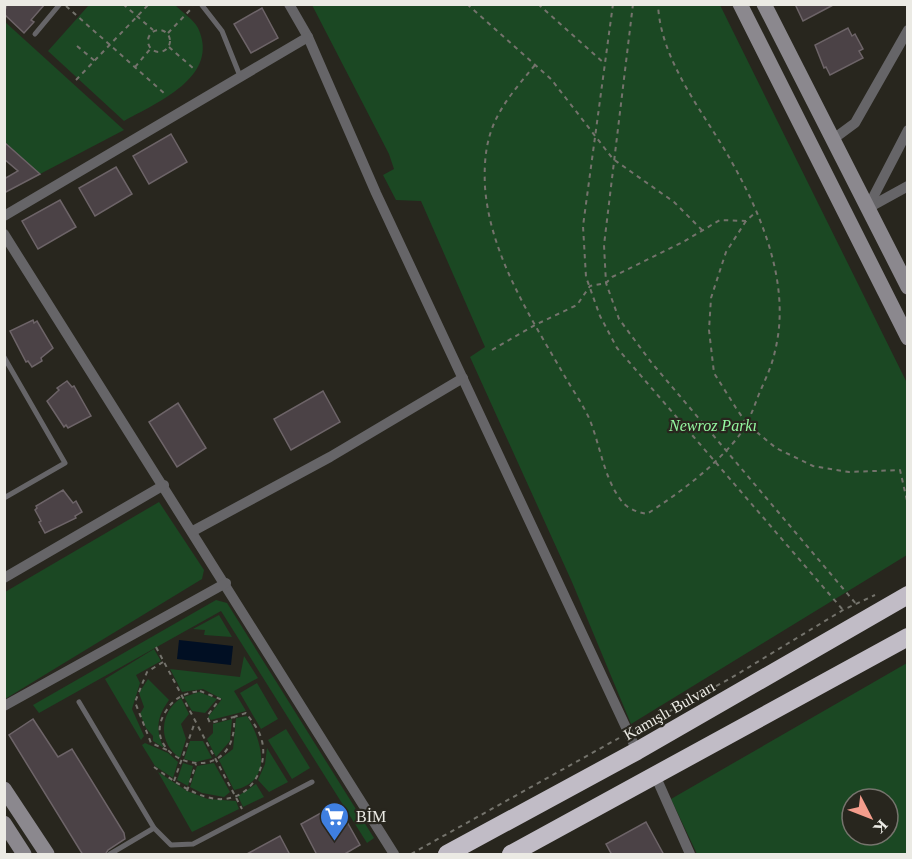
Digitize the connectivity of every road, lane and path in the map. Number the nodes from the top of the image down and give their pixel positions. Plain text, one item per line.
1 (62, 4) edge
2 (123, 4) edge
3 (149, 4) edge
4 (195, 4) edge
5 (201, 4) edge
6 (290, 4) edge
7 (467, 4) edge
8 (538, 4) edge
9 (613, 4) edge
10 (633, 4) edge
11 (658, 4) edge
12 (740, 4) edge
13 (764, 4) edge
14 (137, 17) junction
15 (908, 30) edge
16 (154, 31) junction
17 (168, 33) junction
18 (35, 34) dead end
19 (308, 37) junction
20 (110, 45) junction
21 (77, 46) dead end
22 (169, 47) junction
23 (151, 48) junction
24 (94, 61) junction
25 (605, 64) junction
26 (535, 65) junction
27 (135, 67) junction
28 (194, 69) dead end
29 (240, 76) junction
30 (76, 80) dead end
31 (164, 93) dead end
32 (908, 130) edge
33 (594, 136) junction
34 (832, 140) junction
35 (613, 159) junction
36 (908, 186) edge
37 (867, 209) junction
38 (756, 212) junction
39 (4, 216) edge
40 (746, 221) junction
41 (702, 230) junction
42 (4, 234) edge
43 (606, 283) junction
44 (590, 286) junction
45 (908, 287) edge
46 (535, 325) junction
47 (908, 338) edge
48 (492, 350) dead end
49 (4, 357) edge
50 (464, 378) junction
51 (747, 424) junction
52 (727, 450) junction
53 (715, 461) junction
54 (164, 485) junction
55 (4, 498) edge
56 (908, 505) edge
57 (193, 531) junction
58 (4, 578) edge
59 (226, 583) junction
60 (877, 595) dead end
61 (908, 595) edge
62 (856, 605) junction
63 (843, 610) junction
64 (908, 637) edge
65 (156, 647) dead end
66 (164, 662) junction
67 (181, 695) junction
68 (79, 702) dead end
69 (4, 706) edge
70 (234, 717) junction
71 (195, 722) junction
72 (628, 733) junction
73 (167, 750) junction
74 (637, 751) junction
75 (181, 760) junction
76 (216, 760) junction
77 (196, 764) junction
78 (154, 767) dead end
79 (655, 775) junction
80 (174, 781) junction
81 (312, 782) dead end
82 (4, 789) edge
83 (188, 790) junction
84 (235, 795) junction
85 (246, 816) junction
86 (4, 823) edge
87 (154, 828) junction
88 (24, 855) edge
89 (47, 855) edge
90 (110, 855) edge
91 (394, 855) edge
92 (411, 855) edge
93 (447, 855) edge
94 (511, 855) edge
95 (690, 855) edge

1 - 18 lane
1 - 20 path
2 - 14 path
3 - 14 path
4 - 17 path
5 - 29 lane
6 - 19 street
7 - 26 path
8 - 25 path
9 - 25 path
10 - 35 path
11 - 38 path
12 - 47 main road
13 - 34 main road
14 - 16 path
14 - 20 path
15 - 34 street
16 - 17 path
16 - 23 path
17 - 22 path
19 - 29 street
19 - 50 street
20 - 24 path
20 - 27 path
21 - 24 path
22 - 23 path
22 - 28 path
23 - 27 path
24 - 30 path
25 - 33 path
26 - 33 path
26 - 46 path
27 - 31 path
29 - 39 street
32 - 37 street
33 - 35 path
33 - 44 path
34 - 37 main road
35 - 41 path
35 - 43 path
36 - 37 street
37 - 45 main road
38 - 40 path
38 - 51 path
40 - 41 path
40 - 51 path
41 - 43 path
42 - 54 street
43 - 44 path
43 - 52 path
44 - 46 path
44 - 53 path
46 - 48 path
46 - 53 path
49 - 55 lane
50 - 57 street
50 - 72 street
51 - 52 path
51 - 56 path
52 - 53 path
52 - 62 path
53 - 63 path
54 - 57 street
54 - 58 street
57 - 59 street
59 - 69 street
59 - 91 street
60 - 62 path
61 - 74 highway, Kamışlı Bulvarı
62 - 63 path
63 - 72 path
64 - 79 highway
65 - 66 path
66 - 67 path
66 - 73 path
67 - 70 path
67 - 71 path
67 - 73 path
68 - 87 lane
70 - 76 path
70 - 84 path
71 - 75 path
71 - 76 path
72 - 74 street
72 - 92 path
73 - 75 path
74 - 93 highway, Kamışlı Bulvarı
75 - 77 path
75 - 80 path
76 - 77 path
76 - 84 path
77 - 83 path
78 - 80 path
79 - 94 highway
79 - 95 street
80 - 83 path
81 - 85 lane
82 - 89 main road
83 - 84 path
84 - 85 path
85 - 87 lane
86 - 88 main road
87 - 90 lane

